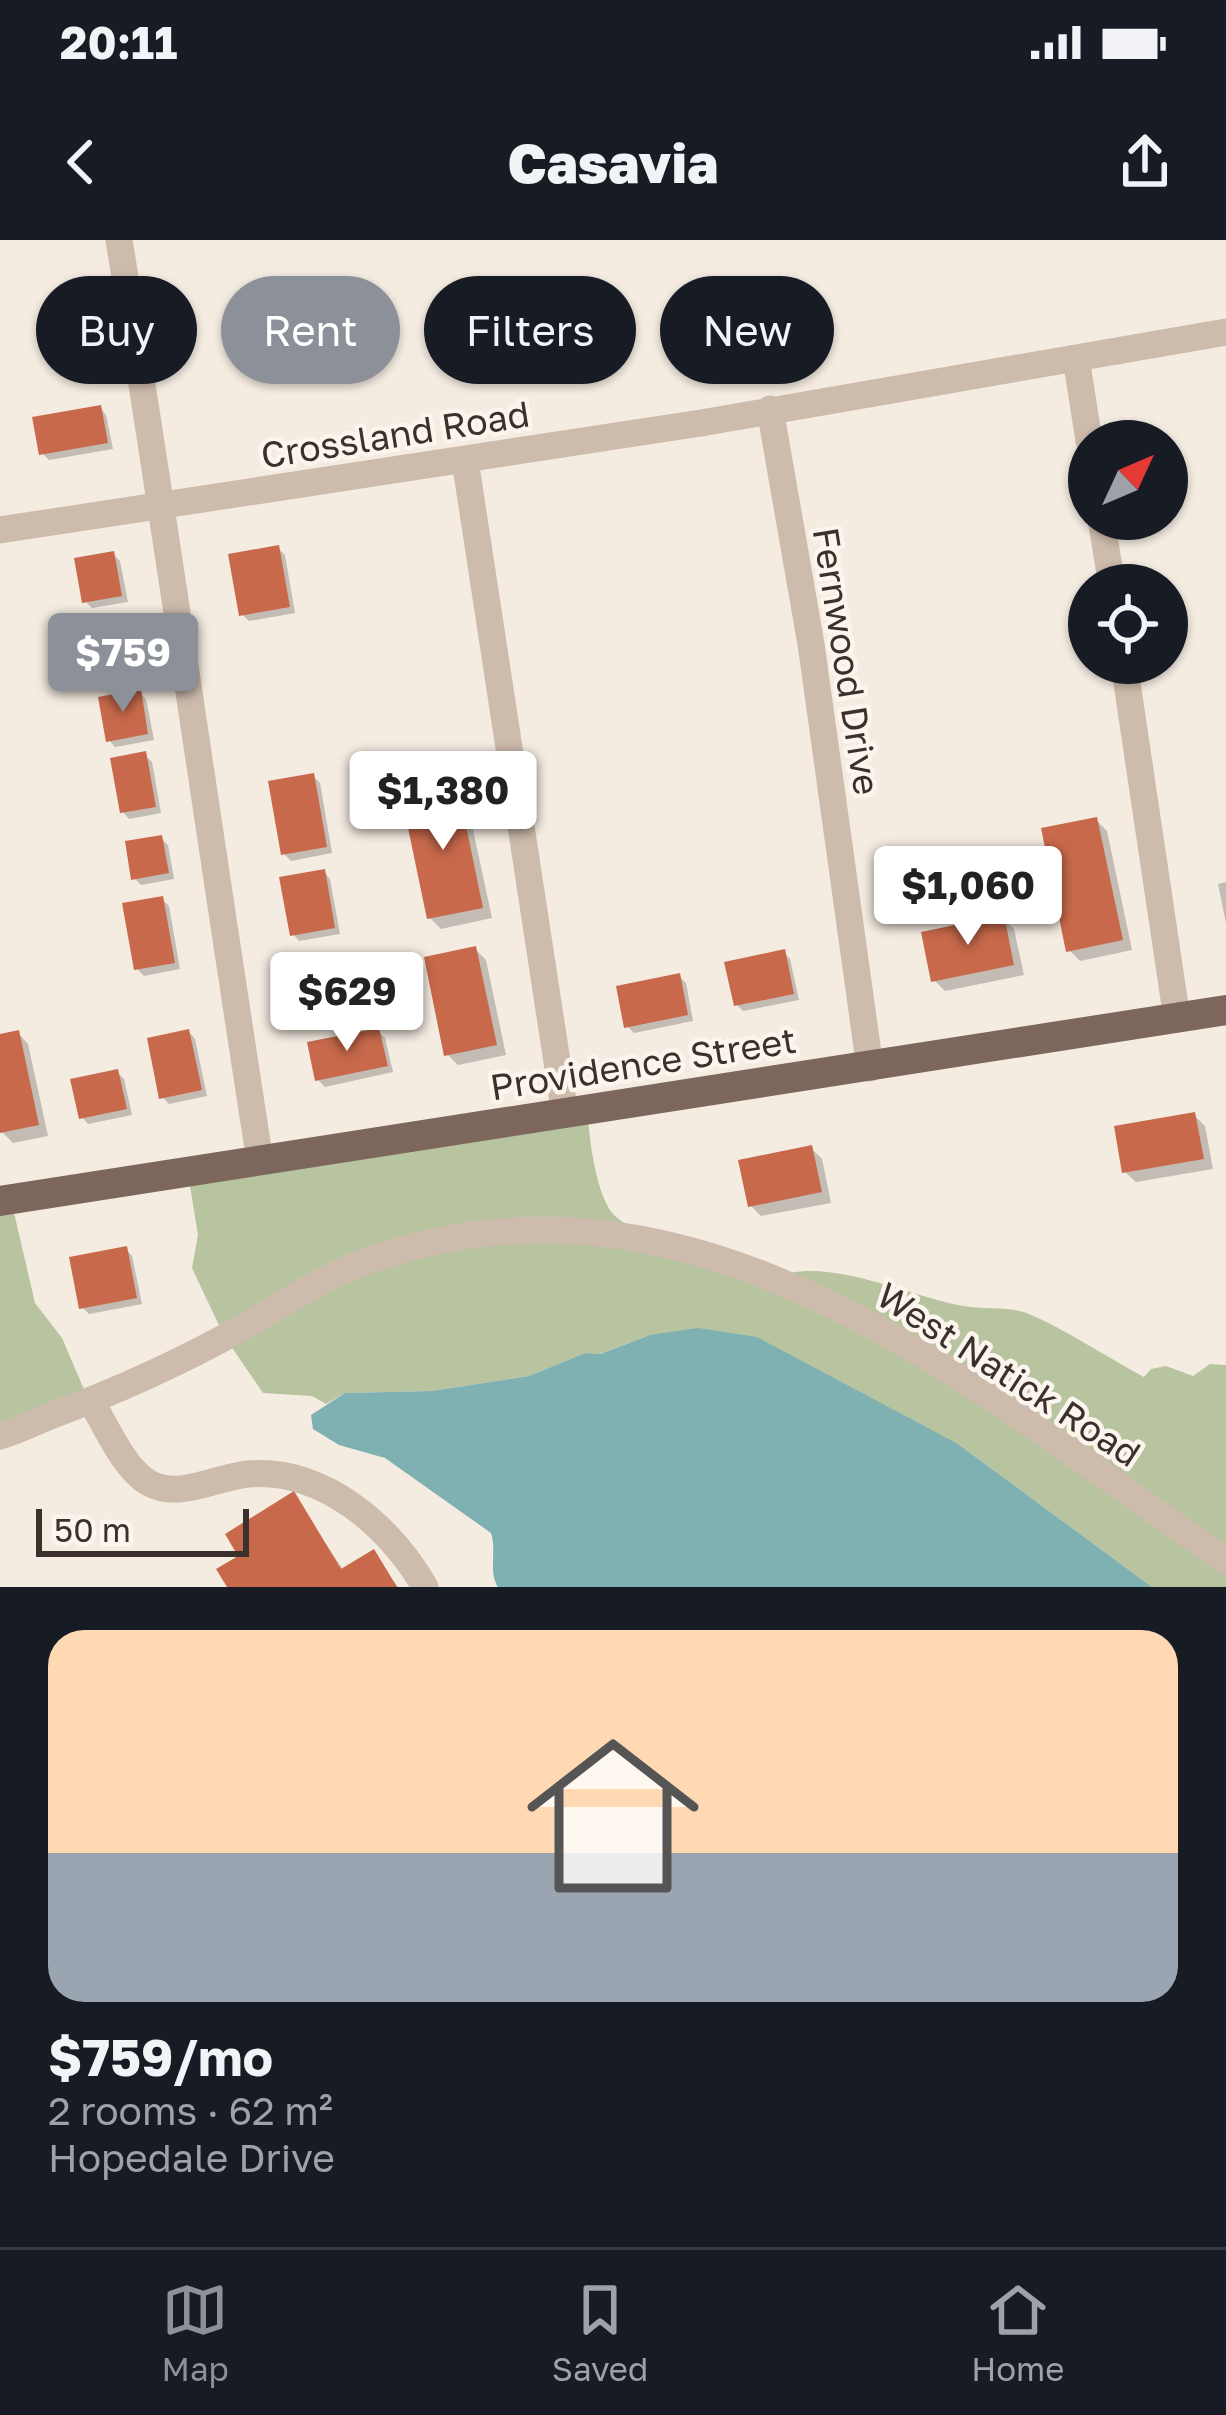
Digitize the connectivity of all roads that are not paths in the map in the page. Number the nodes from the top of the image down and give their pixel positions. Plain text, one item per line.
1 (119, 240) edge
2 (1226, 332) edge
3 (1076, 358) junction
4 (770, 410) junction
5 (1086, 420) edge
6 (464, 460) junction
7 (163, 507) junction
8 (0, 530) edge
9 (1127, 684) edge
10 (1226, 1010) edge
11 (1177, 1019) junction
12 (870, 1068) junction
13 (565, 1114) junction
14 (260, 1161) junction
15 (0, 1201) edge
16 (91, 1401) junction
17 (0, 1436) edge
18 (1226, 1561) edge
19 (425, 1587) edge

1 - 7 street
2 - 3 street, Crossland Road
3 - 4 street, Crossland Road
3 - 5 street
4 - 6 street, Crossland Road
4 - 12 street, Fernwood Drive
6 - 7 street, Crossland Road
6 - 13 street
7 - 8 street, Crossland Road
7 - 14 street
9 - 11 street
10 - 11 main road, Providence Street
11 - 12 main road, Providence Street
12 - 13 main road, Providence Street
13 - 14 main road, Providence Street
14 - 15 main road, Providence Street
16 - 17 street, West Natick Road
16 - 18 street, West Natick Road
16 - 19 street

